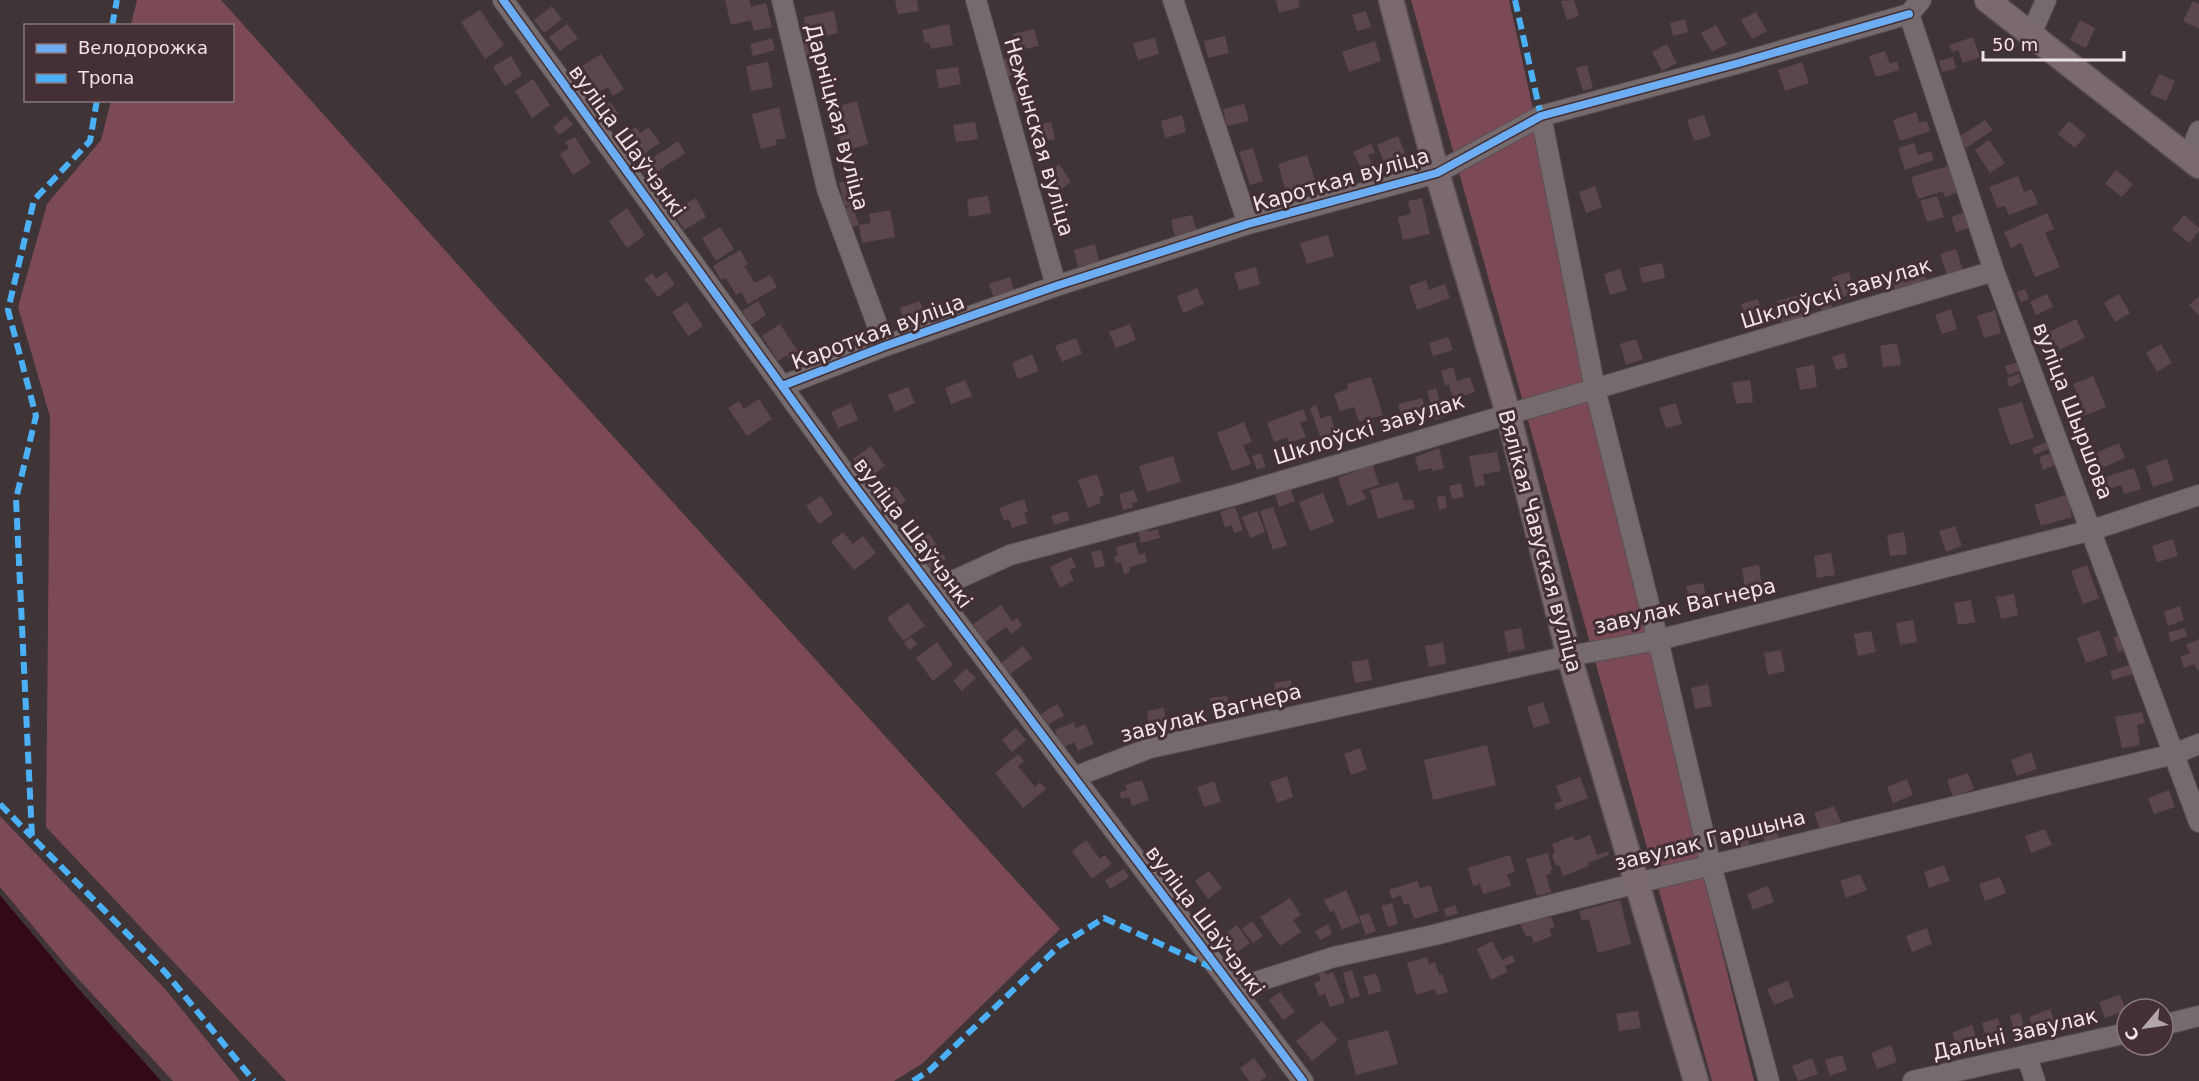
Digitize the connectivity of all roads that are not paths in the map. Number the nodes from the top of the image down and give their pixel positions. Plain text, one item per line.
1 (503, 0) edge
2 (782, 0) edge
3 (976, 0) edge
4 (1173, 0) edge
5 (1391, 0) edge
6 (1987, 0) edge
7 (2046, 0) edge
8 (1915, 7) edge
9 (2031, 34) junction
10 (1541, 116) junction
11 (2199, 131) edge
12 (2194, 162) edge
13 (1437, 173) junction
14 (1248, 224) junction
15 (1994, 271) junction
16 (1056, 286) junction
17 (885, 346) junction
18 (782, 386) junction
19 (1594, 389) junction
20 (1508, 413) junction
21 (2199, 495) edge
22 (2092, 530) junction
23 (933, 590) junction
24 (1659, 640) junction
25 (1569, 656) junction
26 (2199, 744) edge
27 (2174, 754) junction
28 (1074, 777) junction
29 (2199, 822) edge
30 (1711, 865) junction
31 (1637, 882) junction
32 (1234, 989) junction
33 (2199, 1016) edge
34 (2175, 1022) edge
35 (2115, 1036) edge
36 (2027, 1057) junction
37 (1303, 1081) edge
38 (1696, 1081) edge
39 (1768, 1081) edge
40 (1912, 1081) edge
41 (2035, 1081) edge

1 - 18 street, вуліца Шаўчэнкі
2 - 17 street, Дарніцкая вуліца
3 - 16 street, Нежынская вуліца
4 - 14 street
5 - 13 main road, Вялікая Чавуская вуліца
6 - 9 main road
7 - 9 street
8 - 10 street, Кароткая вуліца
8 - 15 street, вуліца Шыршова
9 - 12 main road
10 - 13 street, Кароткая вуліца
10 - 19 street
11 - 12 street
13 - 14 street, Кароткая вуліца
13 - 20 main road, Вялікая Чавуская вуліца
14 - 16 street, Кароткая вуліца
15 - 19 street, Шклоўскі завулак
15 - 22 street, вуліца Шыршова
16 - 17 street, Кароткая вуліца
17 - 18 street, Кароткая вуліца
18 - 23 street, вуліца Шаўчэнкі
19 - 20 street, Шклоўскі завулак
19 - 24 street
20 - 23 street, Шклоўскі завулак
20 - 25 main road, Вялікая Чавуская вуліца
21 - 22 street, завулак Вагнера
22 - 24 street, завулак Вагнера
22 - 27 street, вуліца Шыршова
23 - 28 street, вуліца Шаўчэнкі
24 - 25 street, завулак Вагнера
24 - 30 street
25 - 28 street, завулак Вагнера
25 - 31 main road, Вялікая Чавуская вуліца
26 - 27 street, завулак Гаршына
27 - 29 street, вуліца Шыршова
27 - 30 street, завулак Гаршына
28 - 32 street, вуліца Шаўчэнкі
30 - 31 street, завулак Гаршына
30 - 39 street
31 - 32 street, завулак Гаршына
31 - 38 main road, Вялікая Чавуская вуліца
32 - 37 street, вуліца Шаўчэнкі
33 - 34 street
35 - 36 street, Дальні завулак
36 - 40 street, Дальні завулак
36 - 41 street

